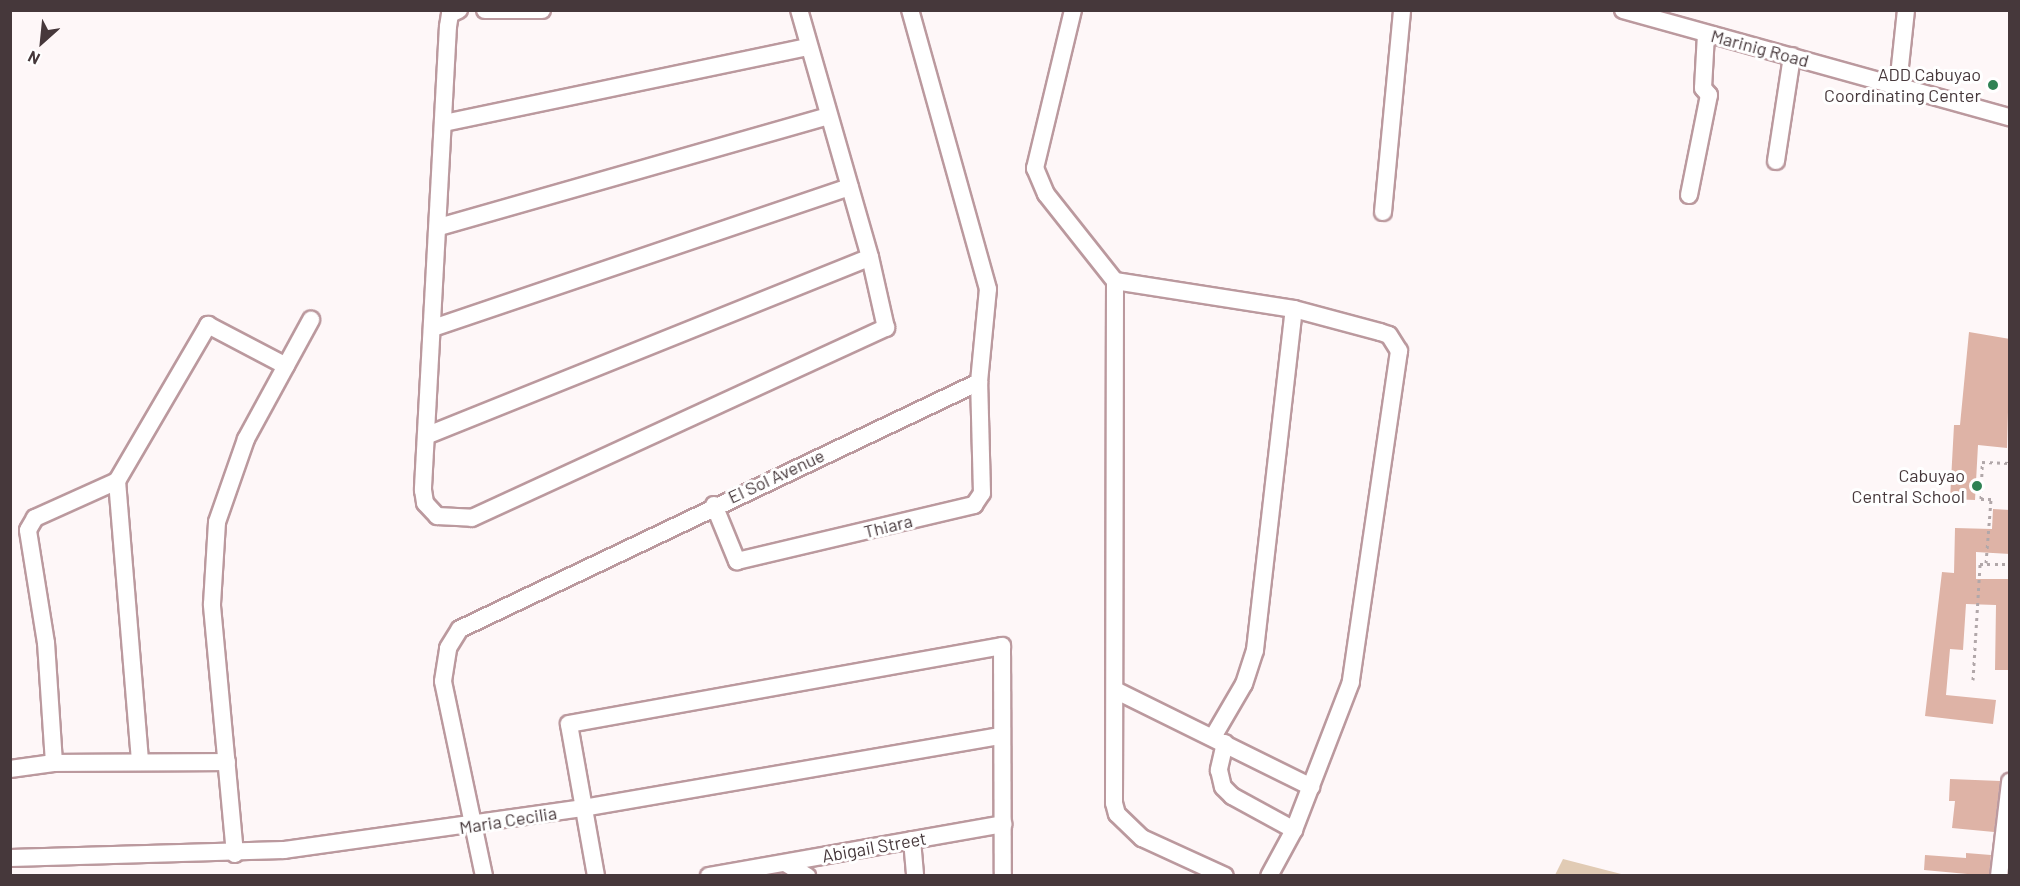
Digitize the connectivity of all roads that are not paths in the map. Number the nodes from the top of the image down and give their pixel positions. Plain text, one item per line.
1 (459, 10) edge
2 (485, 10) edge
3 (542, 10) edge
4 (799, 10) edge
5 (910, 10) edge
6 (1072, 10) edge
7 (1402, 10) edge
8 (1623, 10) edge
9 (1906, 10) edge
10 (1706, 34) junction
11 (808, 47) junction
12 (1792, 56) junction
13 (1898, 85) junction
14 (829, 116) junction
15 (2010, 117) edge
16 (444, 123) junction
17 (1776, 161) dead end
18 (850, 187) junction
19 (1689, 195) dead end
20 (1383, 212) dead end
21 (438, 227) junction
22 (870, 257) junction
23 (1115, 281) junction
24 (1294, 309) junction
25 (311, 320) dead end
26 (433, 328) junction
27 (286, 366) junction
28 (979, 382) junction
29 (428, 435) junction
30 (117, 481) junction
31 (714, 505) junction
32 (1115, 690) junction
33 (1000, 736) junction
34 (1219, 740) junction
35 (140, 761) junction
36 (227, 762) junction
37 (54, 764) junction
38 (10, 769) edge
39 (2010, 782) edge
40 (1311, 787) junction
41 (583, 808) junction
42 (1003, 824) junction
43 (474, 825) junction
44 (1294, 830) junction
45 (912, 840) junction
46 (235, 854) junction
47 (10, 858) edge
48 (785, 862) junction
49 (484, 876) edge
50 (596, 876) edge
51 (709, 876) edge
52 (807, 876) edge
53 (915, 876) edge
54 (1003, 876) edge
55 (1225, 876) edge
56 (1269, 876) edge
57 (1999, 876) edge

1 - 16 street
2 - 3 street
4 - 11 street
5 - 28 street
6 - 23 street
7 - 20 street
8 - 10 street, Marinig Road
9 - 13 street
10 - 12 street, Marinig Road
10 - 19 street
11 - 14 street
11 - 16 street
12 - 13 street, Marinig Road
12 - 17 street
13 - 15 street, Marinig Road
14 - 18 street
14 - 21 street
16 - 21 street
18 - 22 street
18 - 26 street
21 - 26 street
22 - 29 street
22 - 29 street
23 - 24 street
23 - 32 street
24 - 34 street
24 - 40 street
25 - 27 street
26 - 29 street
27 - 30 street
27 - 36 street
28 - 31 street, El Sol Avenue
28 - 31 street, Thiara
30 - 35 street
30 - 37 street
31 - 43 street, El Sol Avenue
32 - 34 street
32 - 55 street
33 - 41 street, Maria Cecilia
33 - 41 street
33 - 42 street
34 - 40 street
34 - 44 street
35 - 36 street
35 - 37 street
36 - 46 street
37 - 38 street
39 - 57 street
40 - 44 street
41 - 43 street, Maria Cecilia
41 - 50 street
42 - 45 street, Abigail Street
42 - 54 street
43 - 46 street, Maria Cecilia
43 - 49 street, El Sol Avenue
44 - 56 street
45 - 48 street, Abigail Street
45 - 53 street
46 - 47 street, Maria Cecilia
48 - 51 street, Abigail Street
48 - 52 street

